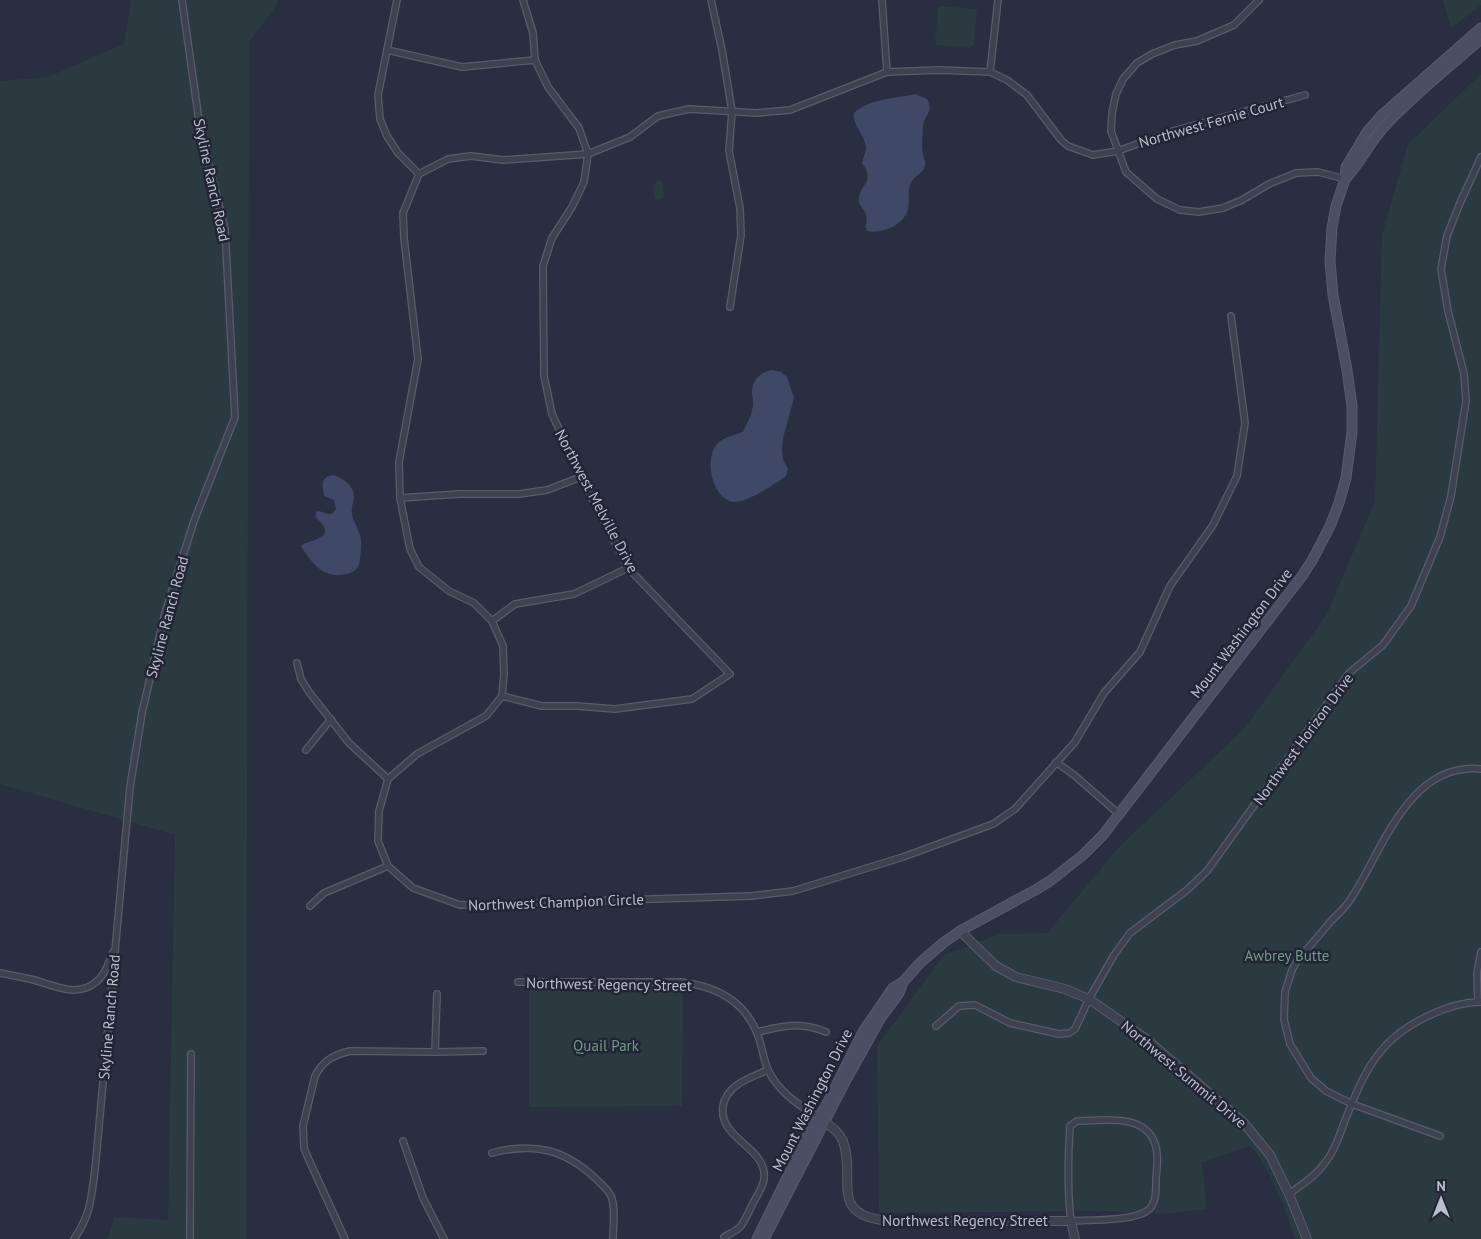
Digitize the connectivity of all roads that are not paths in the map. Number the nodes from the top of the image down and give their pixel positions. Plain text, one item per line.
1 (182, 0) edge
2 (396, 0) edge
3 (523, 0) edge
4 (711, 0) edge
5 (882, 0) edge
6 (998, 0) edge
7 (1259, 0) edge
8 (1481, 28) edge
9 (1481, 39) edge
10 (387, 50) junction
11 (536, 60) junction
12 (888, 72) junction
13 (990, 72) junction
14 (1305, 95) dead end
15 (732, 110) junction
16 (1118, 151) junction
17 (588, 154) junction
18 (1481, 157) edge
19 (419, 174) junction
20 (1345, 179) junction
21 (730, 307) dead end
22 (1232, 316) dead end
23 (581, 477) junction
24 (400, 498) junction
25 (628, 568) junction
26 (492, 621) junction
27 (297, 663) dead end
28 (502, 696) junction
29 (331, 719) junction
30 (306, 750) dead end
31 (1056, 762) junction
32 (1481, 769) edge
33 (388, 779) junction
34 (1120, 815) junction
35 (388, 866) junction
36 (310, 906) dead end
37 (960, 931) junction
38 (116, 947) junction
39 (1481, 952) edge
40 (0, 973) edge
41 (518, 982) dead end
42 (437, 994) dead end
43 (1089, 999) junction
44 (1480, 1002) edge
45 (936, 1026) dead end
46 (757, 1032) junction
47 (826, 1032) dead end
48 (483, 1051) dead end
49 (435, 1052) junction
50 (191, 1054) dead end
51 (768, 1070) junction
52 (1352, 1104) junction
53 (821, 1120) junction
54 (1440, 1136) dead end
55 (403, 1141) dead end
56 (492, 1153) dead end
57 (1289, 1194) junction
58 (1071, 1220) junction
59 (724, 1238) dead end
60 (74, 1239) edge
61 (190, 1239) edge
62 (345, 1239) edge
63 (444, 1239) edge
64 (613, 1239) edge
65 (757, 1239) edge
66 (764, 1239) edge
67 (1074, 1239) edge
68 (1306, 1239) edge

1 - 38 street, Skyline Ranch Road
2 - 10 street
3 - 11 street
4 - 15 street
5 - 12 street
6 - 13 street
7 - 16 street
8 - 20 main road, Mount Washington Drive
9 - 20 main road, Mount Washington Drive
10 - 11 street
10 - 19 street
11 - 17 street
12 - 13 street
12 - 15 street
13 - 16 street
14 - 16 street, Northwest Fernie Court
15 - 17 street
15 - 21 street
16 - 20 street
17 - 19 street
17 - 23 street, Northwest Melville Drive
18 - 43 street, Northwest Horizon Drive
19 - 24 street
20 - 34 main road, Mount Washington Drive
22 - 31 street, Northwest Champion Circle
23 - 24 street
23 - 25 street, Northwest Melville Drive
24 - 26 street
25 - 26 street
25 - 28 street, Northwest Melville Drive
26 - 28 street
27 - 29 street
28 - 33 street
29 - 30 street
29 - 33 street
31 - 34 street
31 - 35 street, Northwest Champion Circle
32 - 52 street
33 - 35 street, Northwest Champion Circle
34 - 37 main road, Mount Washington Drive
35 - 36 street
37 - 43 street, Northwest Summit Drive
37 - 53 main road, Mount Washington Drive
38 - 40 street
38 - 60 street, Skyline Ranch Road
39 - 44 street
41 - 46 street, Northwest Regency Street
42 - 49 street
43 - 45 street, Northwest Horizon Drive
43 - 57 street, Northwest Summit Drive
44 - 52 street
46 - 47 street
46 - 51 street, Northwest Regency Street
48 - 49 street
49 - 62 street
50 - 61 street
51 - 53 street, Northwest Regency Street
51 - 59 street
52 - 54 street
52 - 57 street
53 - 58 street, Northwest Regency Street
53 - 65 main road, Mount Washington Drive
53 - 66 main road, Mount Washington Drive
55 - 63 street
56 - 64 street
57 - 68 street, Northwest Summit Drive
58 - 58 street
58 - 67 street

